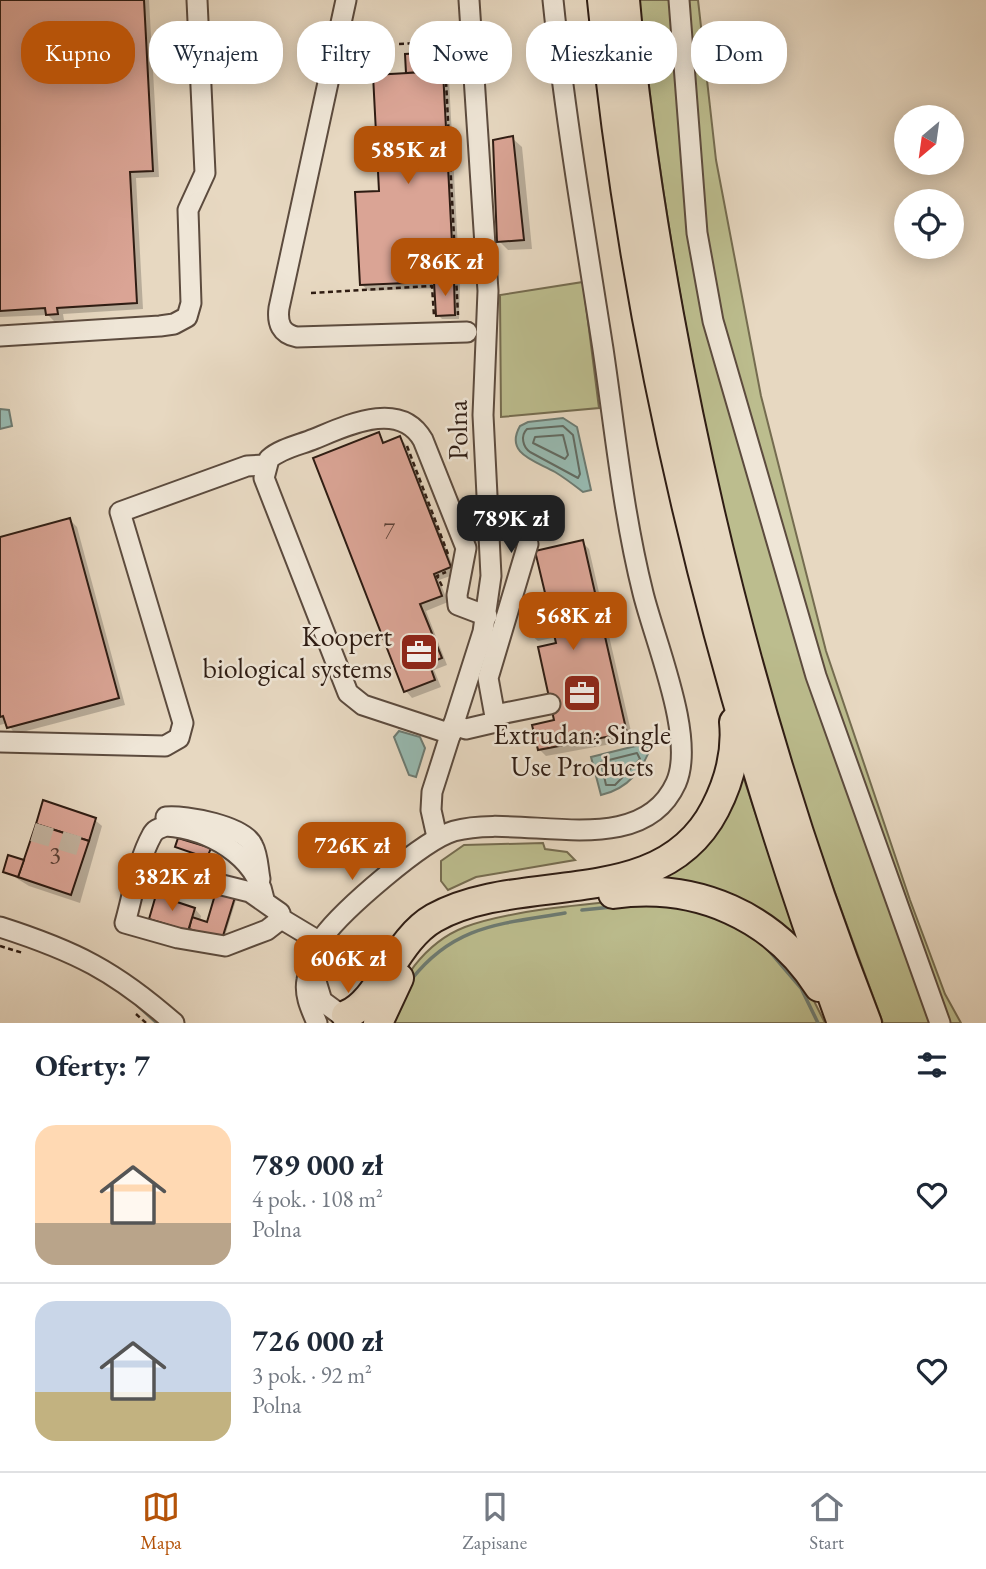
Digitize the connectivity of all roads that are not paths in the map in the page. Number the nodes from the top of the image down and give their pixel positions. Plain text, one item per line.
1 (197, 0) edge
2 (346, 0) edge
3 (470, 0) edge
4 (553, 0) edge
5 (602, 0) edge
6 (625, 0) edge
7 (679, 0) edge
8 (462, 324) road end
9 (0, 336) edge
10 (265, 465) junction
11 (528, 544) dead end
12 (487, 616) junction
13 (728, 677) junction
14 (550, 704) dead end
15 (495, 715) junction
16 (452, 730) junction
17 (0, 742) edge
18 (437, 838) junction
19 (142, 865) junction
20 (262, 889) junction
21 (280, 918) junction
22 (0, 927) edge
23 (320, 942) junction
24 (312, 963) junction
25 (345, 1019) edge
26 (174, 1023) edge
27 (317, 1023) edge
28 (378, 1023) edge
29 (841, 1023) edge
30 (867, 1023) edge
31 (940, 1023) edge

1 - 9 street
2 - 8 street
3 - 12 street, Polna
4 - 18 street
5 - 13 highway
6 - 30 highway
7 - 31 street
10 - 12 street
10 - 16 street
10 - 17 street
11 - 15 street
12 - 16 street, Polna
13 - 25 highway
13 - 29 highway
14 - 15 street
15 - 16 street
16 - 18 street, Polna
18 - 23 street
19 - 20 street
19 - 20 street
19 - 21 street
20 - 21 street
21 - 23 street
22 - 26 street
23 - 24 street
24 - 25 street
24 - 27 street
28 - 29 highway

